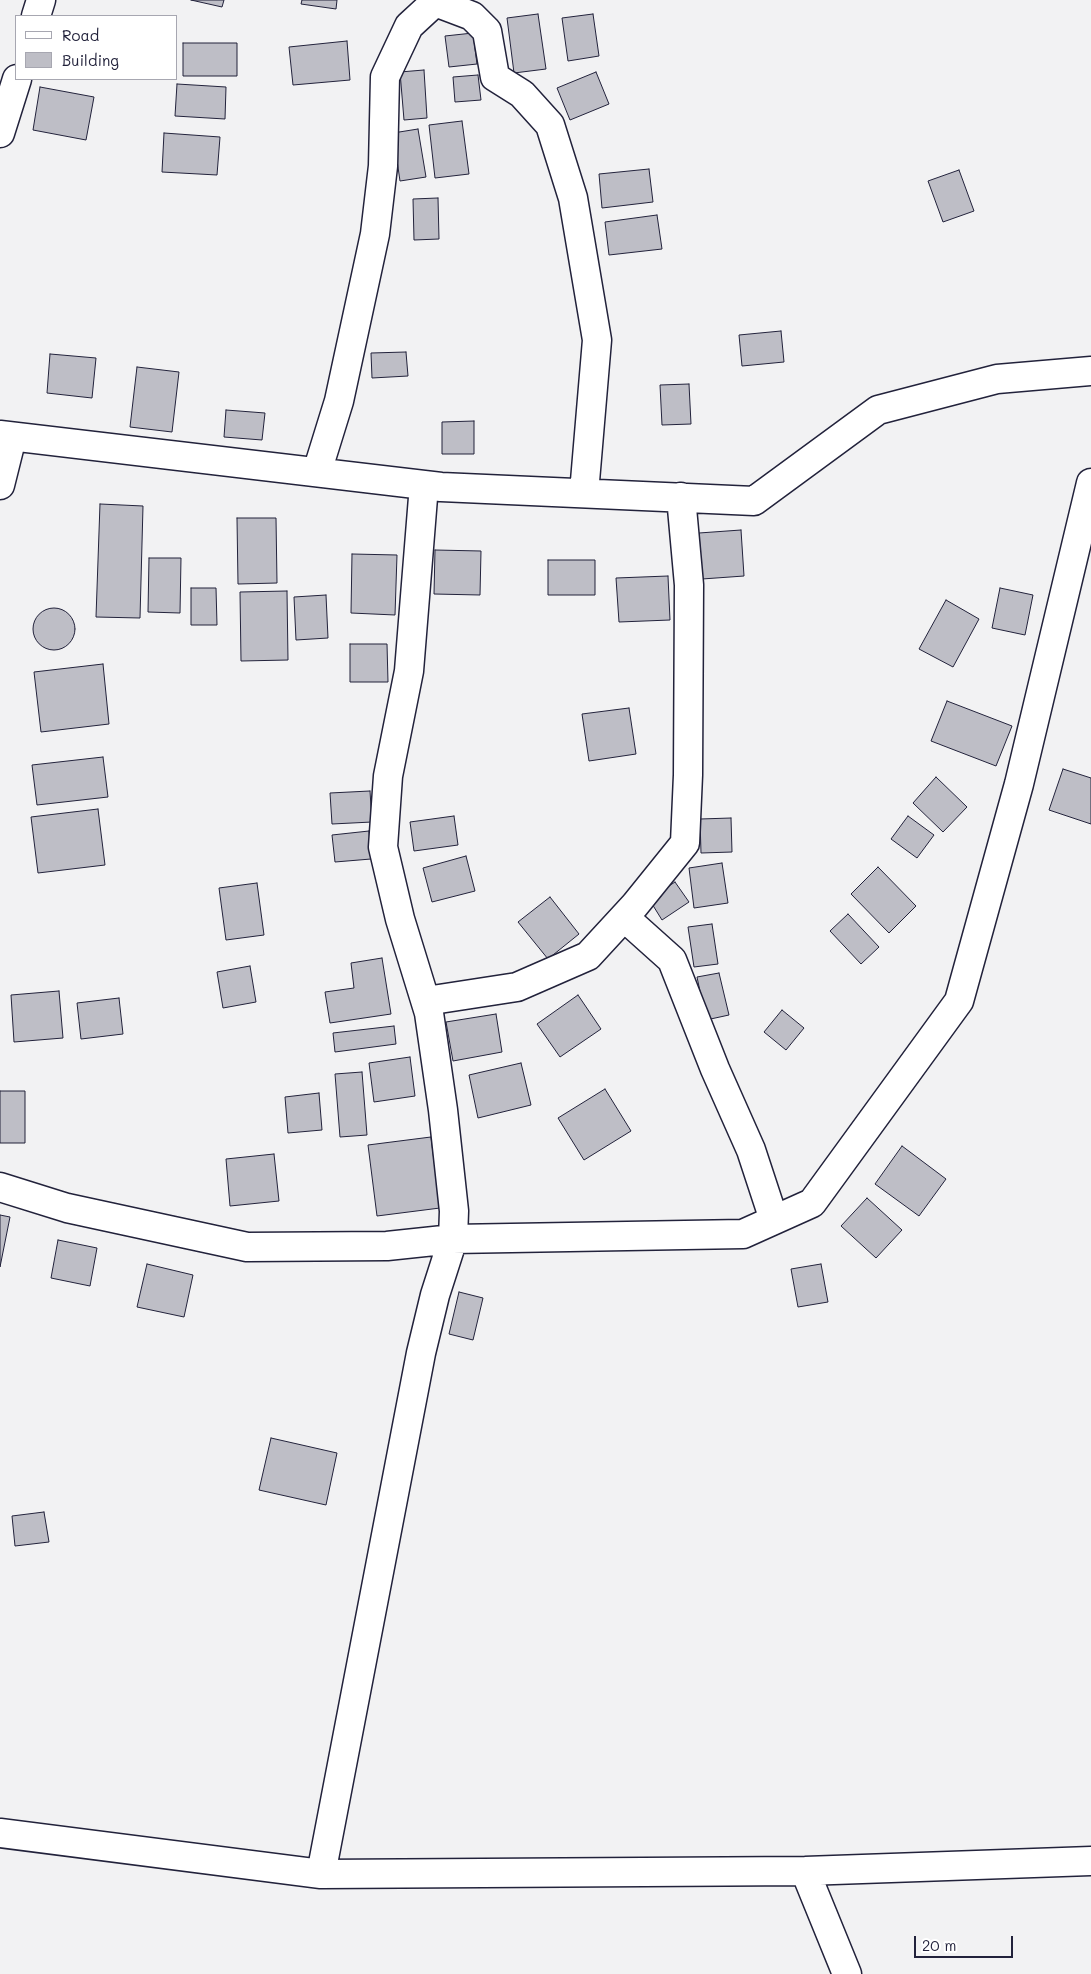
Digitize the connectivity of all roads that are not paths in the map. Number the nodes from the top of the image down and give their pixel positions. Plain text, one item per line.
1 (42, 0) edge
2 (36, 15) edge
3 (17, 80) edge
4 (0, 133) edge
5 (1091, 371) edge
6 (6, 436) edge
7 (317, 472) junction
8 (1091, 483) edge
9 (0, 485) edge
10 (424, 485) junction
11 (584, 494) junction
12 (681, 498) junction
13 (624, 917) junction
14 (426, 1001) junction
15 (0, 1187) edge
16 (774, 1220) junction
17 (453, 1239) junction
18 (0, 1833) edge
19 (1091, 1861) edge
20 (805, 1871) junction
21 (321, 1874) junction
22 (847, 1974) edge

1 - 2 street
3 - 4 street
5 - 12 street
6 - 7 street
6 - 9 street
7 - 10 street
7 - 11 street
8 - 16 street
10 - 11 street
10 - 14 street
11 - 12 street
12 - 13 street
13 - 14 street
13 - 16 street
14 - 17 street
15 - 17 street
16 - 17 street
17 - 21 street
18 - 21 street
19 - 20 street
20 - 21 street
20 - 22 street

